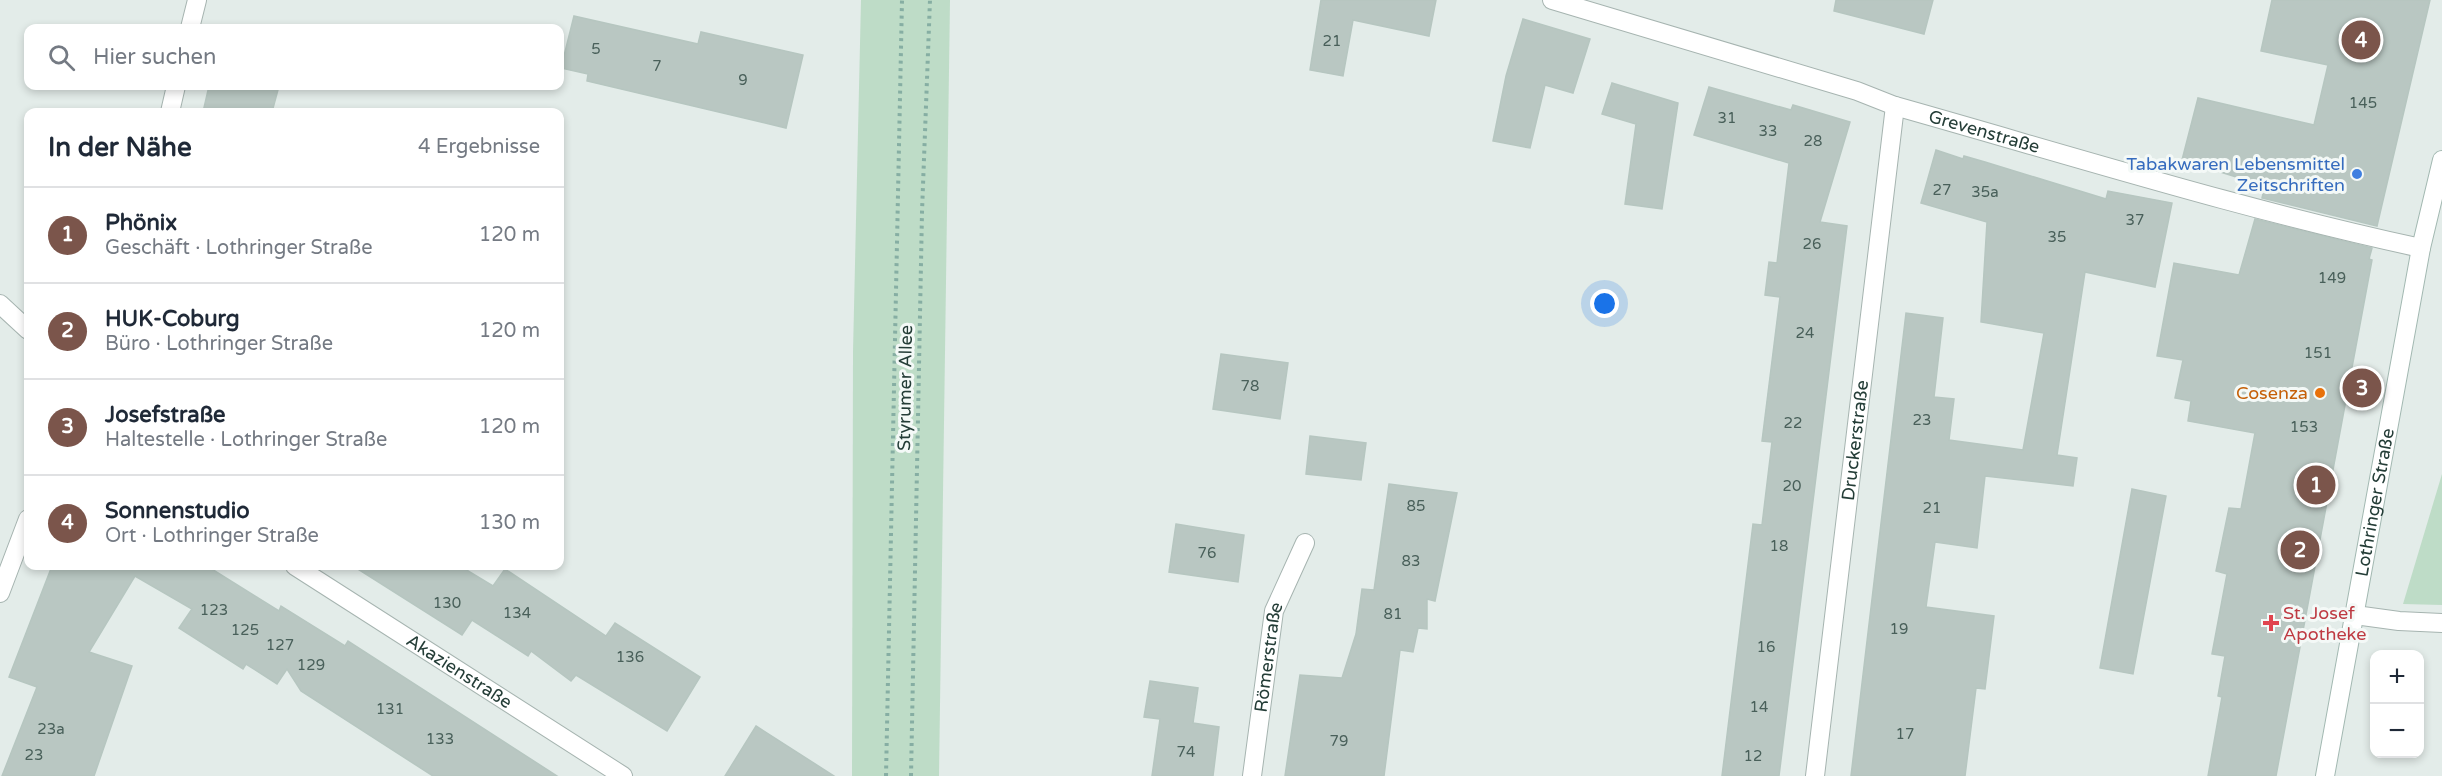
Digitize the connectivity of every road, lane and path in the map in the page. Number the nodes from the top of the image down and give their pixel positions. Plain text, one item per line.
1 (197, 0) edge
2 (902, 0) edge
3 (930, 0) edge
4 (1552, 0) edge
5 (191, 24) edge
6 (175, 90) edge
7 (1895, 106) junction
8 (171, 108) edge
9 (2442, 160) edge
10 (2437, 207) edge
11 (2421, 248) junction
12 (0, 304) edge
13 (24, 326) edge
14 (24, 530) edge
15 (1305, 543) dead end
16 (301, 570) edge
17 (0, 593) edge
18 (2355, 615) junction
19 (2442, 622) edge
20 (623, 776) edge
21 (886, 776) edge
22 (911, 776) edge
23 (1251, 776) edge
24 (1815, 776) edge
25 (2325, 776) edge

1 - 5 street
2 - 21 path, Styrumer Allee
3 - 22 path, Styrumer Allee
4 - 7 street, Grevenstraße
6 - 8 street
7 - 11 street, Grevenstraße
7 - 24 street, Druckerstraße
9 - 10 street, Lothringer Straße
10 - 11 street, Lothringer Straße
11 - 18 street, Lothringer Straße
12 - 13 street
14 - 17 street
15 - 23 street, Römerstraße
16 - 20 street, Akazienstraße
18 - 19 street
18 - 25 street, Lothringer Straße

